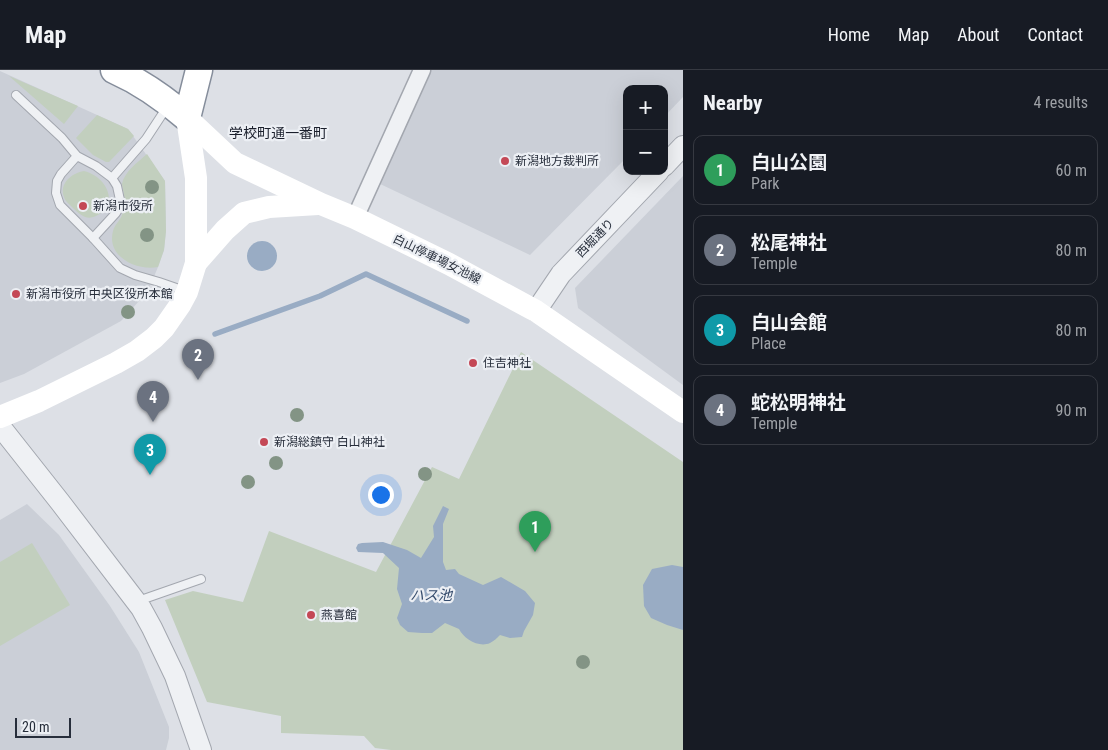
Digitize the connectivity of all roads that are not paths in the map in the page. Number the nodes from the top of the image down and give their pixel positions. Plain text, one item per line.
1 (114, 70) edge
2 (199, 70) edge
3 (422, 70) edge
4 (16, 95) dead end
5 (178, 110) junction
6 (683, 146) edge
7 (77, 156) junction
8 (668, 162) edge
9 (655, 175) edge
10 (112, 178) junction
11 (321, 204) junction
12 (355, 218) junction
13 (93, 238) junction
14 (196, 263) junction
15 (187, 292) junction
16 (536, 311) junction
17 (683, 412) edge
18 (0, 417) edge
19 (0, 426) edge
20 (201, 579) dead end
21 (136, 601) junction
22 (201, 750) edge

1 - 5 highway
2 - 5 highway
3 - 12 street
4 - 7 lane
5 - 10 lane
5 - 11 main road, 白山停車場女池線
5 - 14 main road
6 - 8 street
7 - 10 lane
7 - 13 lane
9 - 16 street, 西堀通り
10 - 13 lane
11 - 12 main road, 白山停車場女池線
11 - 14 main road
12 - 16 main road, 白山停車場女池線
13 - 15 lane
14 - 15 main road
15 - 18 main road
16 - 17 main road, 白山停車場女池線
19 - 21 street
20 - 21 lane
21 - 22 street

